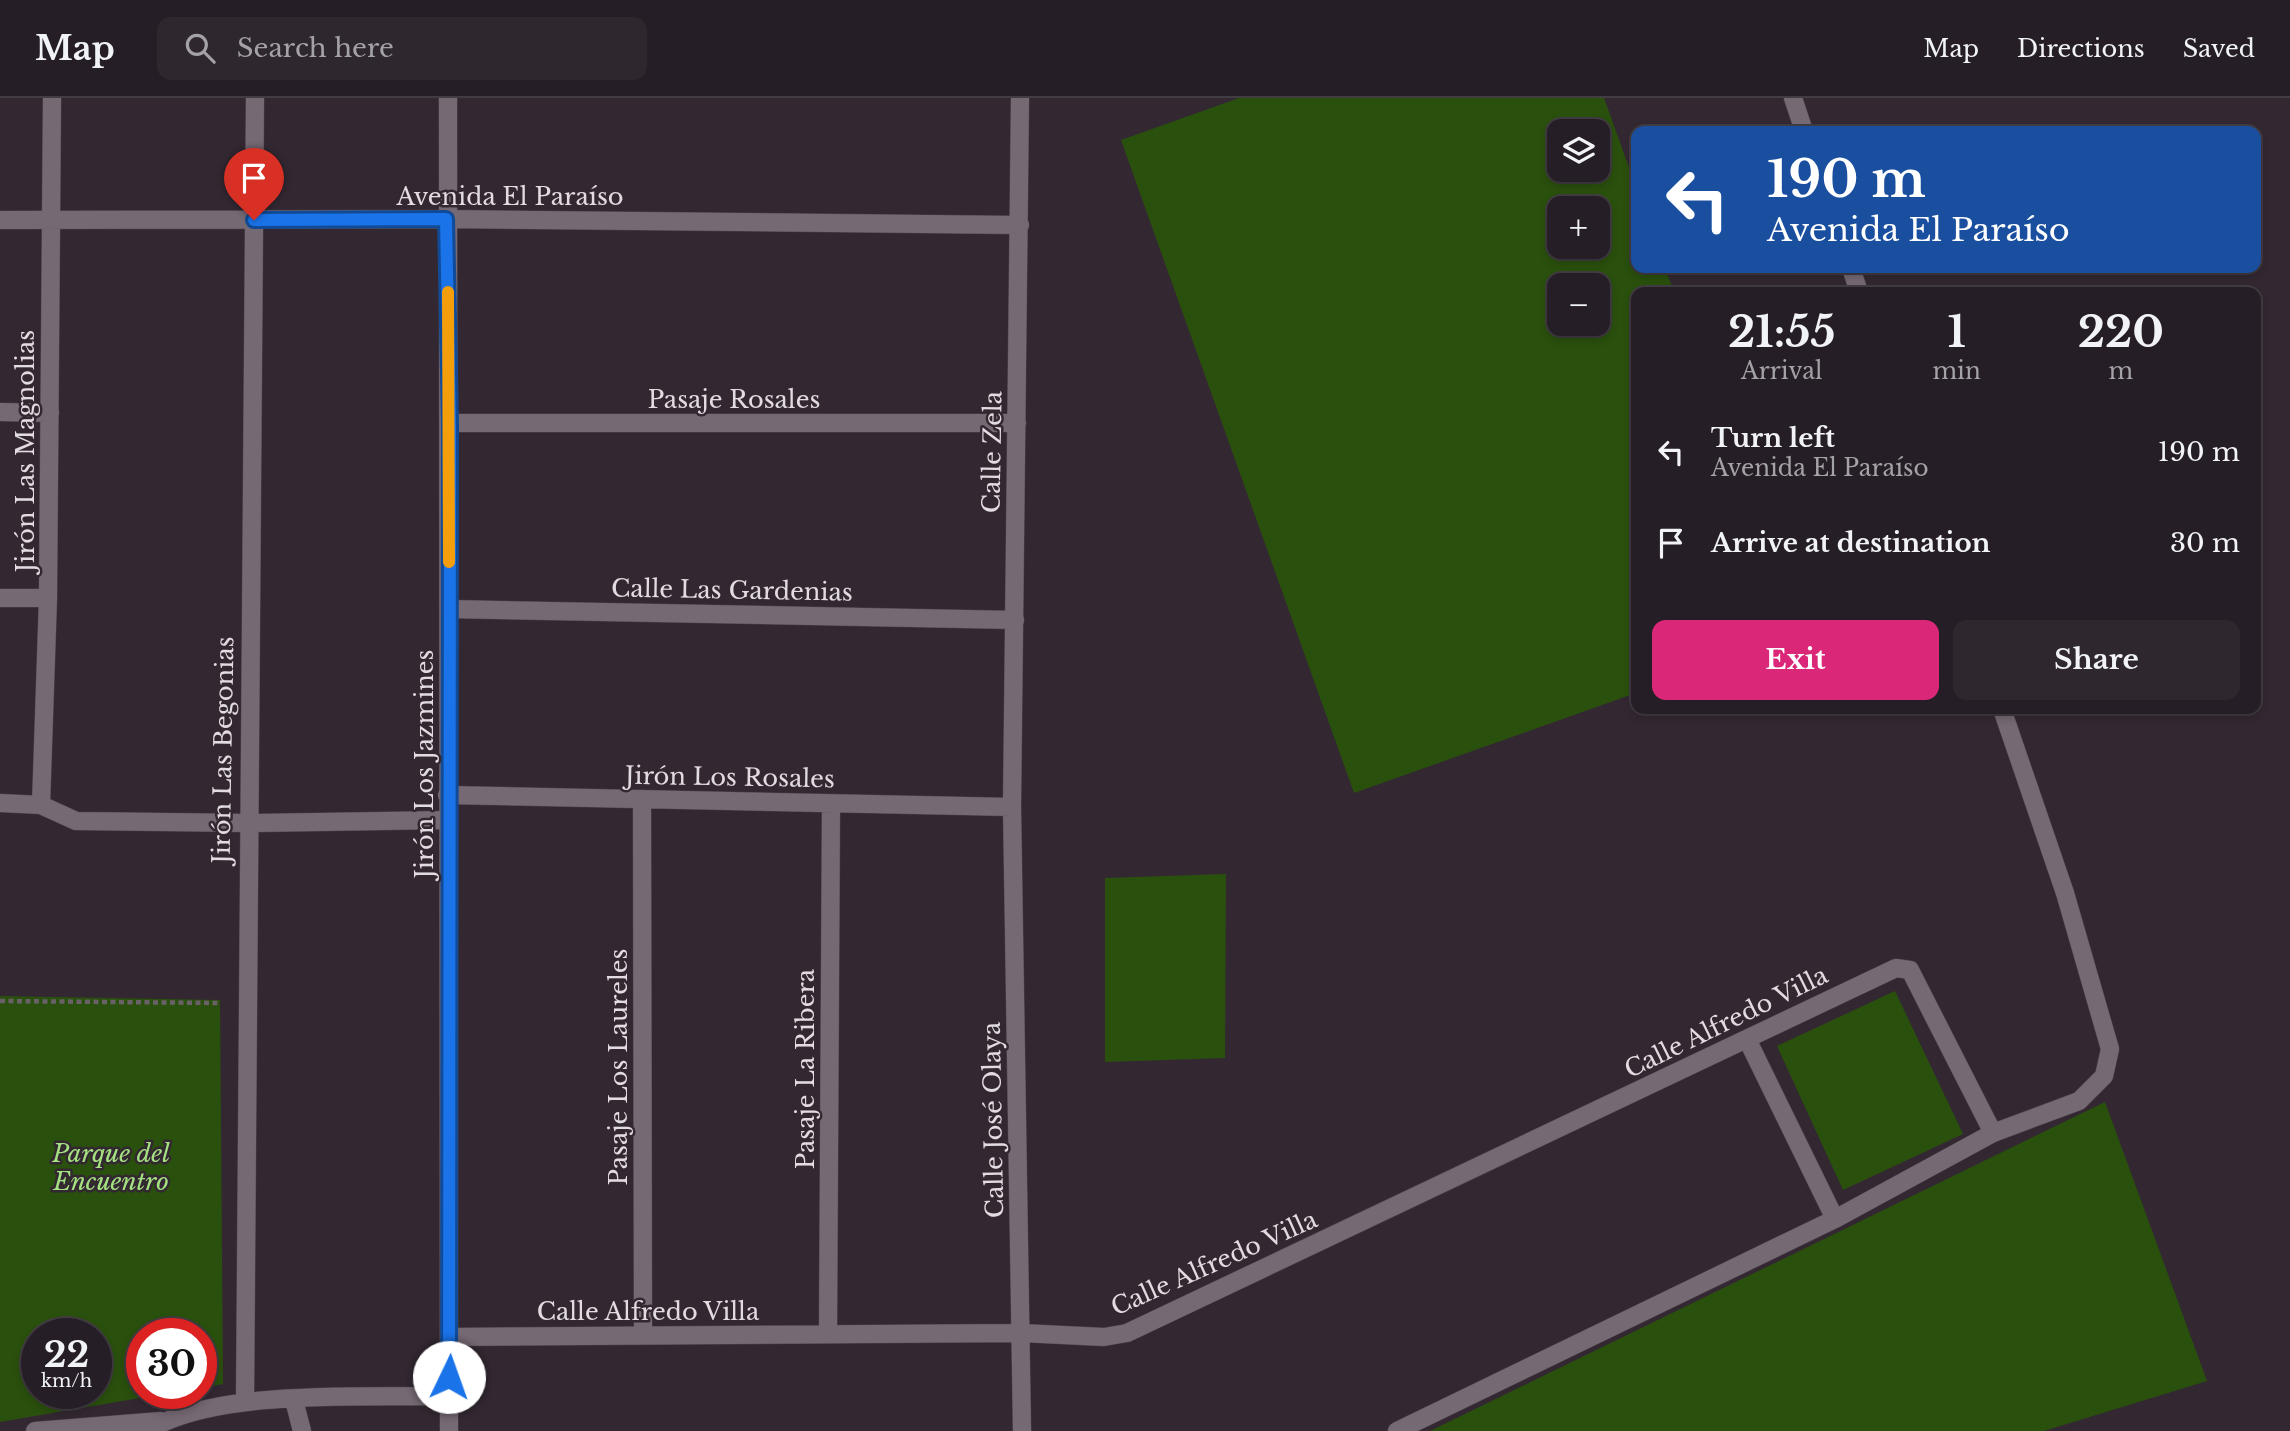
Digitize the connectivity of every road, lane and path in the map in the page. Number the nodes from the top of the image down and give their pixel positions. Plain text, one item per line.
1 (52, 98) edge
2 (255, 98) edge
3 (447, 98) edge
4 (1020, 98) edge
5 (1793, 98) edge
6 (1802, 126) edge
7 (446, 219) junction
8 (0, 220) edge
9 (254, 220) junction
10 (51, 221) junction
11 (1020, 225) junction
12 (0, 412) edge
13 (50, 413) junction
14 (450, 423) junction
15 (1017, 424) junction
16 (0, 598) edge
17 (48, 598) junction
18 (449, 609) junction
19 (1015, 620) junction
20 (2004, 714) edge
21 (447, 795) junction
22 (642, 799) junction
23 (0, 803) edge
24 (831, 804) junction
25 (41, 805) junction
26 (1012, 807) junction
27 (447, 820) junction
28 (247, 823) junction
29 (0, 1001) edge
30 (245, 1003) junction
31 (1747, 1039) junction
32 (1993, 1133) junction
33 (1835, 1219) junction
34 (1021, 1333) junction
35 (828, 1334) junction
36 (643, 1335) junction
37 (451, 1337) junction
38 (448, 1396) junction
39 (294, 1400) junction
40 (245, 1402) junction
41 (163, 1421) junction
42 (35, 1431) edge
43 (147, 1431) edge
44 (302, 1431) edge
45 (449, 1431) edge
46 (1022, 1431) edge
47 (1397, 1431) edge

1 - 10 street, Jirón Las Magnolias
2 - 9 street, Jirón Las Begonias
3 - 7 street, Jirón Los Jazmines
4 - 11 street, Calle Zela
5 - 6 street
7 - 9 street, Avenida El Paraíso
7 - 11 street, Avenida El Paraíso
7 - 14 street, Jirón Los Jazmines
8 - 10 street, Avenida El Paraíso
9 - 10 street, Avenida El Paraíso
9 - 28 street, Jirón Las Begonias
10 - 13 street, Jirón Las Magnolias
11 - 15 street, Calle Zela
12 - 13 street
13 - 17 street, Jirón Las Magnolias
14 - 15 street, Pasaje Rosales
14 - 18 street, Jirón Los Jazmines
15 - 19 street, Calle Zela
16 - 17 street
17 - 25 street, Jirón Las Magnolias
18 - 19 street, Calle Las Gardenias
18 - 21 street, Jirón Los Jazmines
19 - 26 street, Calle Zela
20 - 32 street
21 - 22 street, Jirón Los Rosales
21 - 27 street, Jirón Los Jazmines
22 - 24 street, Jirón Los Rosales
22 - 36 street, Pasaje Los Laureles
23 - 25 street
24 - 26 street, Jirón Los Rosales
24 - 35 street, Pasaje La Ribera
25 - 28 street
26 - 34 street, Calle José Olaya
27 - 28 street
27 - 37 street, Jirón Los Jazmines
28 - 30 street, Jirón Las Begonias
29 - 30 path
30 - 40 street, Jirón Las Begonias
31 - 32 street, Calle Alfredo Villa
31 - 33 street
31 - 34 street, Calle Alfredo Villa
32 - 33 street
33 - 47 street
34 - 35 street, Calle Alfredo Villa
34 - 46 street, Calle José Olaya
35 - 36 street, Calle Alfredo Villa
36 - 37 street, Calle Alfredo Villa
37 - 38 street, Jirón Los Jazmines
38 - 39 street
38 - 45 street, Jirón Los Jazmines
39 - 40 street
39 - 44 street
40 - 41 street
41 - 42 street
41 - 43 street

